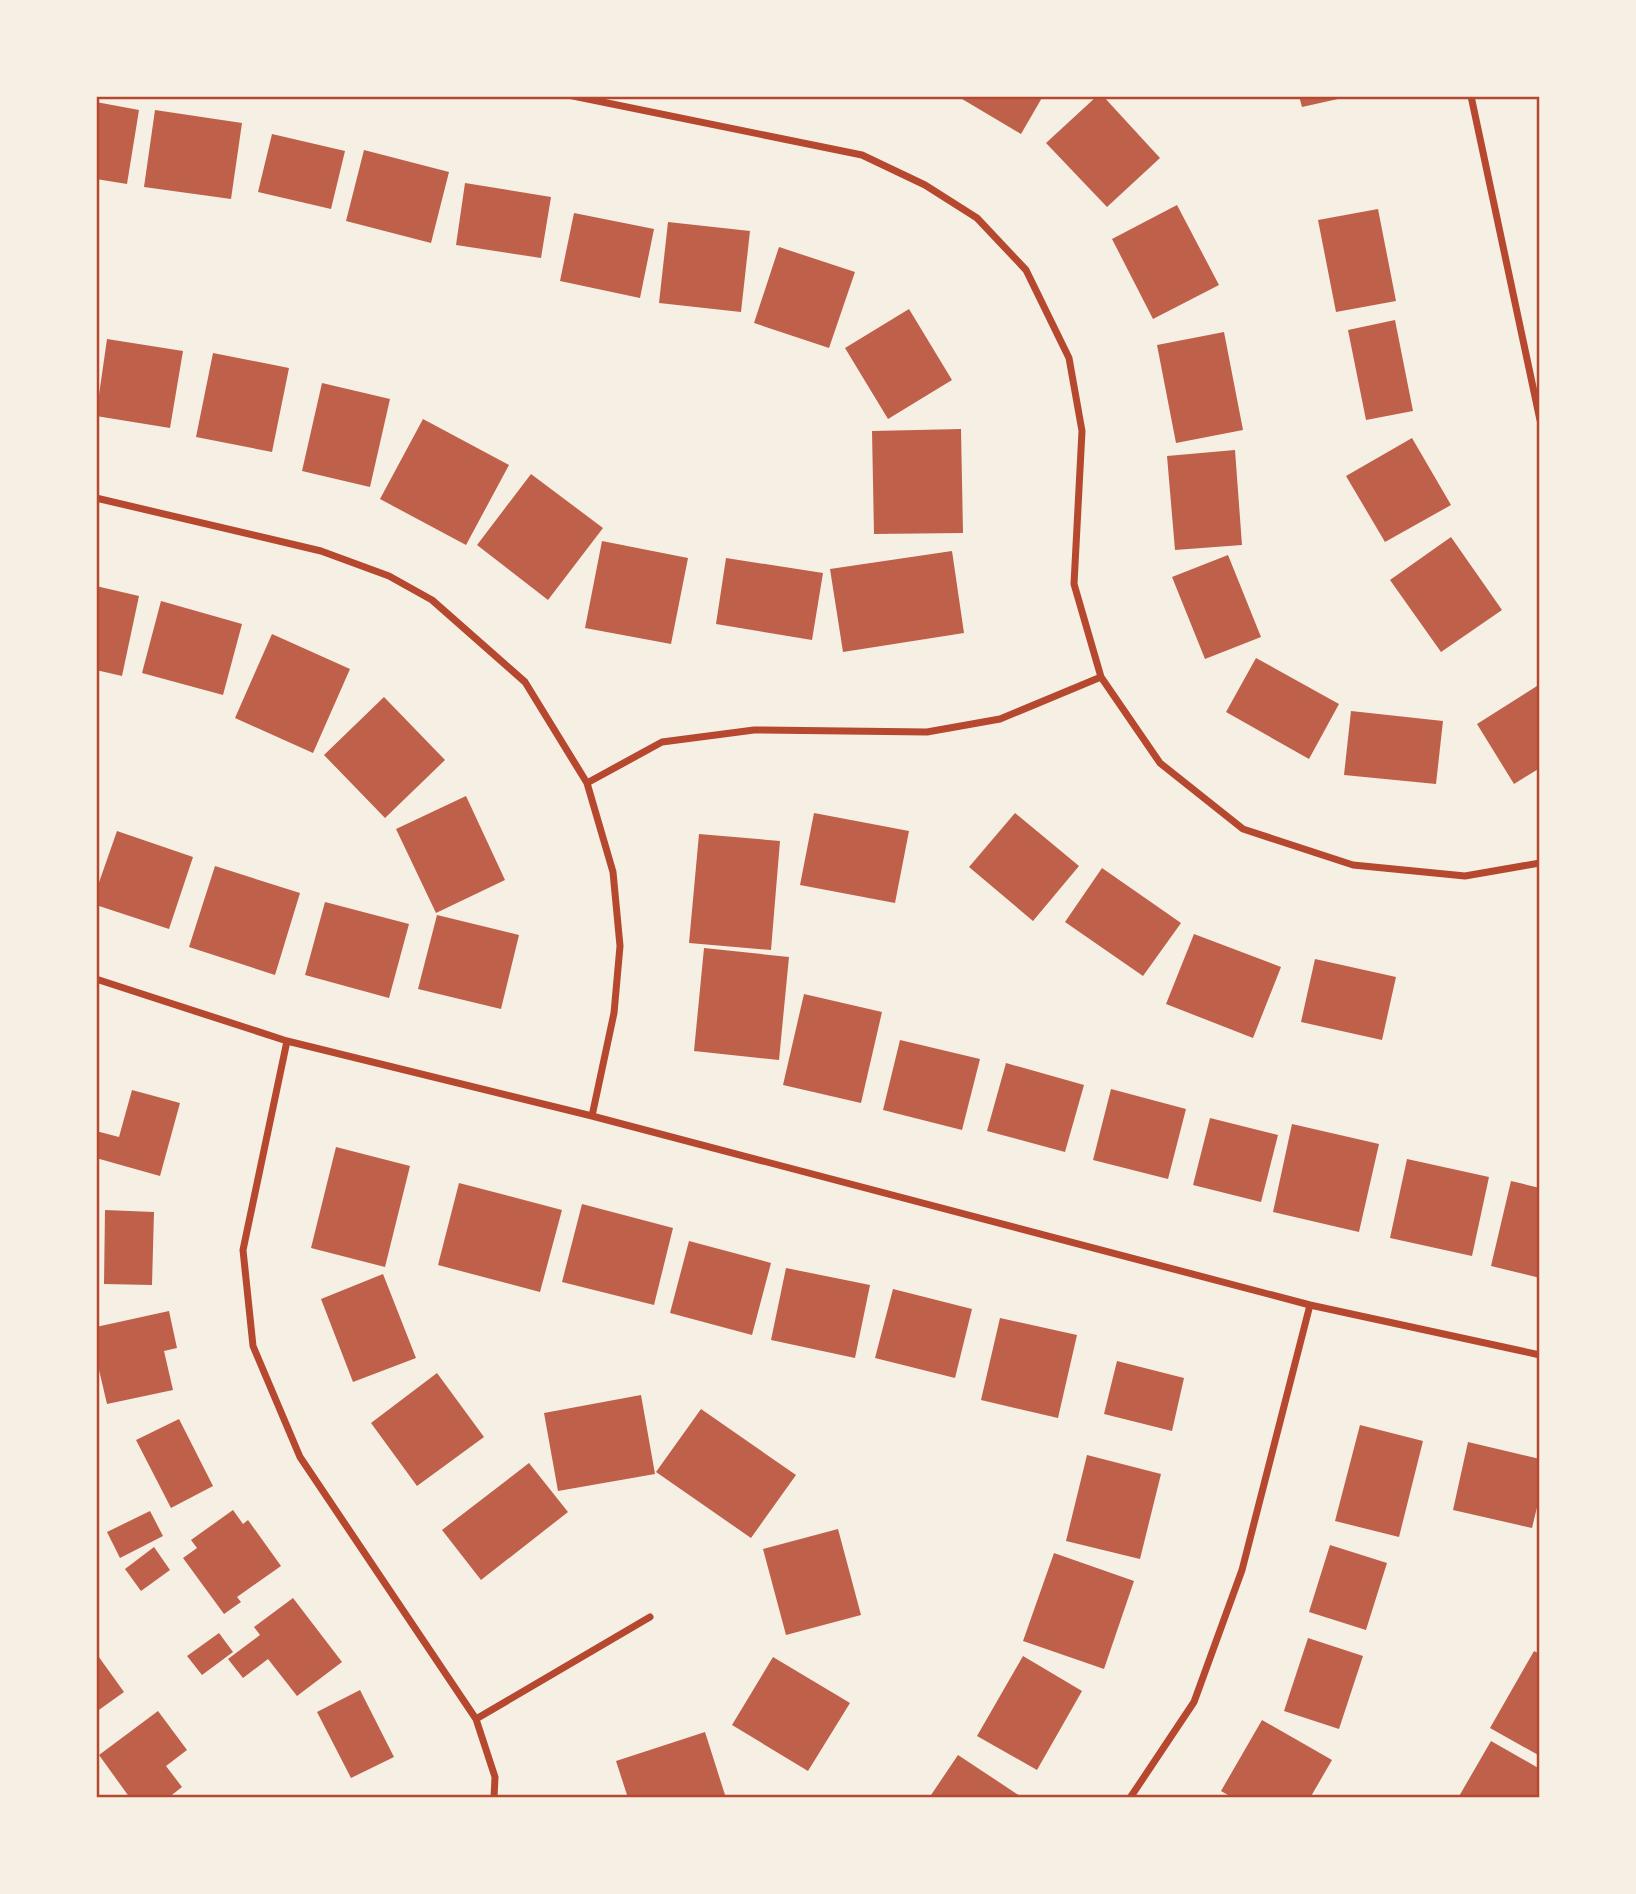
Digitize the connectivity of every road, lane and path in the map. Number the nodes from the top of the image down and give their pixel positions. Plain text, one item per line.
1 (573, 96) edge
2 (1471, 96) edge
3 (1540, 421) edge
4 (96, 498) edge
5 (1101, 677) junction
6 (587, 783) junction
7 (1540, 863) edge
8 (96, 979) edge
9 (287, 1041) junction
10 (592, 1116) junction
11 (1310, 1305) junction
12 (1540, 1355) edge
13 (650, 1617) dead end
14 (476, 1718) junction
15 (494, 1798) edge
16 (1130, 1798) edge

1 - 5 street
2 - 3 street
4 - 6 street
5 - 6 street
5 - 7 street
6 - 10 street
8 - 9 street
9 - 10 street
9 - 14 street
10 - 11 street
11 - 12 street
11 - 16 street
13 - 14 street
14 - 15 street

